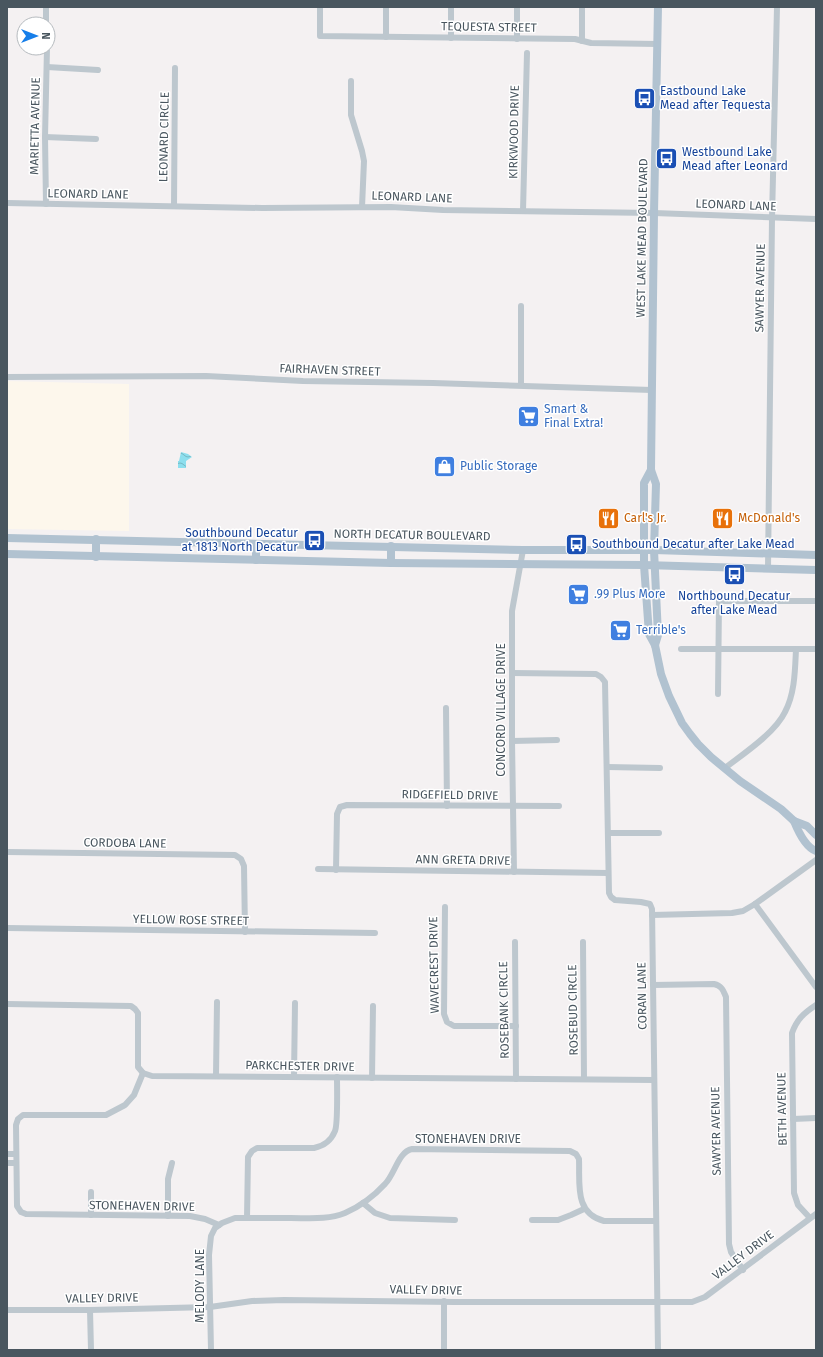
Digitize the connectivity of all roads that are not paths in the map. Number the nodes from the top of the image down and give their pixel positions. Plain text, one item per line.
1 (320, 7) edge
2 (386, 7) edge
3 (451, 7) edge
4 (517, 7) edge
5 (582, 7) edge
6 (658, 7) edge
7 (777, 7) edge
8 (386, 37) junction
9 (451, 38) junction
10 (517, 39) junction
11 (582, 41) junction
12 (658, 44) junction
13 (527, 54) dead end
14 (47, 56) edge
15 (47, 67) junction
16 (175, 68) dead end
17 (98, 70) dead end
18 (351, 81) dead end
19 (45, 137) junction
20 (96, 139) dead end
21 (7, 203) edge
22 (46, 204) junction
23 (174, 206) junction
24 (362, 207) junction
25 (523, 211) junction
26 (654, 213) junction
27 (772, 218) junction
28 (816, 219) edge
29 (521, 306) dead end
30 (7, 377) edge
31 (521, 385) junction
32 (652, 390) junction
33 (651, 470) junction
34 (7, 538) edge
35 (96, 539) junction
36 (256, 544) junction
37 (391, 546) junction
38 (523, 550) junction
39 (644, 550) junction
40 (654, 550) junction
41 (7, 554) edge
42 (768, 554) junction
43 (816, 555) edge
44 (96, 557) junction
45 (256, 560) junction
46 (391, 563) junction
47 (520, 564) junction
48 (644, 565) junction
49 (654, 565) junction
50 (768, 569) junction
51 (816, 570) edge
52 (816, 601) edge
53 (655, 645) junction
54 (681, 649) dead end
55 (796, 649) junction
56 (816, 649) edge
57 (718, 650) junction
58 (512, 673) junction
59 (718, 694) dead end
60 (446, 708) dead end
61 (557, 740) dead end
62 (512, 741) junction
63 (607, 767) junction
64 (660, 768) dead end
65 (725, 768) junction
66 (447, 806) junction
67 (513, 806) junction
68 (559, 806) dead end
69 (794, 821) junction
70 (608, 833) junction
71 (659, 834) dead end
72 (816, 836) edge
73 (816, 851) edge
74 (7, 852) edge
75 (816, 860) edge
76 (318, 869) dead end
77 (336, 870) junction
78 (514, 872) junction
79 (608, 873) junction
80 (755, 904) junction
81 (445, 907) dead end
82 (652, 915) junction
83 (7, 928) edge
84 (245, 932) junction
85 (375, 933) dead end
86 (515, 942) dead end
87 (583, 942) dead end
88 (653, 985) junction
89 (816, 987) edge
90 (216, 1002) dead end
91 (295, 1003) dead end
92 (7, 1004) edge
93 (816, 1005) edge
94 (373, 1006) dead end
95 (516, 1026) junction
96 (143, 1073) junction
97 (216, 1076) junction
98 (294, 1077) junction
99 (337, 1077) junction
100 (372, 1078) junction
101 (516, 1079) junction
102 (584, 1079) junction
103 (654, 1080) junction
104 (793, 1118) junction
105 (816, 1118) edge
106 (7, 1154) edge
107 (16, 1154) junction
108 (7, 1163) edge
109 (16, 1163) junction
110 (172, 1163) dead end
111 (91, 1192) dead end
112 (362, 1203) junction
113 (584, 1209) junction
114 (816, 1214) edge
115 (91, 1215) junction
116 (168, 1216) junction
117 (248, 1218) junction
118 (810, 1218) junction
119 (455, 1220) dead end
120 (532, 1220) dead end
121 (656, 1222) junction
122 (219, 1225) junction
123 (743, 1270) junction
124 (444, 1301) junction
125 (657, 1302) junction
126 (210, 1307) junction
127 (7, 1310) edge
128 (90, 1310) junction
129 (91, 1350) edge
130 (211, 1350) edge
131 (444, 1350) edge
132 (658, 1350) edge

1 - 8 street, TEQUESTA STREET
2 - 8 street
3 - 9 street
4 - 10 street
5 - 11 street
6 - 12 main road, WEST LAKE MEAD BOULEVARD
7 - 27 street, SAWYER AVENUE
8 - 9 street, TEQUESTA STREET
9 - 10 street, TEQUESTA STREET
10 - 11 street, TEQUESTA STREET
11 - 12 street, TEQUESTA STREET
12 - 26 main road, WEST LAKE MEAD BOULEVARD
13 - 25 street, KIRKWOOD DRIVE
14 - 15 street, MARIETTA AVENUE
15 - 17 street
15 - 19 street, MARIETTA AVENUE
16 - 23 street, LEONARD CIRCLE
18 - 24 street
19 - 20 street
19 - 22 street, MARIETTA AVENUE
21 - 22 street, LEONARD LANE
22 - 23 street, LEONARD LANE
23 - 24 street, LEONARD LANE
24 - 25 street, LEONARD LANE
25 - 26 street, LEONARD LANE
26 - 27 street, LEONARD LANE
26 - 32 main road, WEST LAKE MEAD BOULEVARD
27 - 28 street, LEONARD LANE
27 - 42 street, SAWYER AVENUE
29 - 31 street
30 - 31 street, FAIRHAVEN STREET
31 - 32 street, FAIRHAVEN STREET
32 - 33 main road, WEST LAKE MEAD BOULEVARD
33 - 39 main road, WEST LAKE MEAD BOULEVARD
33 - 40 main road, WEST LAKE MEAD BOULEVARD
34 - 35 main road, NORTH DECATUR BOULEVARD
35 - 36 main road, NORTH DECATUR BOULEVARD
35 - 44 main road
36 - 37 main road, NORTH DECATUR BOULEVARD
36 - 45 main road
37 - 38 main road, NORTH DECATUR BOULEVARD
37 - 46 main road
38 - 39 main road, NORTH DECATUR BOULEVARD
38 - 47 street, CONCORD VILLAGE DRIVE
39 - 40 main road, NORTH DECATUR BOULEVARD
39 - 48 main road, WEST LAKE MEAD BOULEVARD
40 - 42 main road, NORTH DECATUR BOULEVARD
40 - 49 main road, WEST LAKE MEAD BOULEVARD
41 - 44 main road
42 - 43 main road, NORTH DECATUR BOULEVARD
42 - 50 street, SAWYER AVENUE
44 - 45 main road
45 - 46 main road
46 - 47 main road
47 - 48 main road
47 - 58 street, CONCORD VILLAGE DRIVE
48 - 49 main road
48 - 53 main road, WEST LAKE MEAD BOULEVARD
49 - 50 main road
49 - 53 main road, WEST LAKE MEAD BOULEVARD
50 - 51 main road
52 - 57 street
53 - 65 main road, WEST LAKE MEAD BOULEVARD
54 - 57 street
55 - 56 street
55 - 57 street
55 - 65 street
57 - 59 street
58 - 62 street, CONCORD VILLAGE DRIVE
58 - 63 street
60 - 66 street
61 - 62 street
62 - 67 street, CONCORD VILLAGE DRIVE
63 - 64 street
63 - 70 street
65 - 69 main road, WEST LAKE MEAD BOULEVARD
66 - 67 street, RIDGEFIELD DRIVE
66 - 77 street, RIDGEFIELD DRIVE
67 - 68 street, RIDGEFIELD DRIVE
67 - 78 street, CONCORD VILLAGE DRIVE
69 - 72 main road, WEST LAKE MEAD BOULEVARD
69 - 73 main road, WEST LAKE MEAD BOULEVARD
70 - 71 street
70 - 79 street
74 - 84 street, CORDOBA LANE
75 - 80 street
76 - 77 street, ANN GRETA DRIVE
77 - 78 street, ANN GRETA DRIVE
78 - 79 street, ANN GRETA DRIVE
79 - 82 street
80 - 82 street
80 - 89 street
81 - 95 street, WAVECREST DRIVE
82 - 88 street, CORAN LANE
83 - 84 street, YELLOW ROSE STREET
84 - 85 street, YELLOW ROSE STREET
86 - 95 street, ROSEBANK CIRCLE
87 - 102 street, ROSEBUD CIRCLE
88 - 103 street, CORAN LANE
88 - 123 street, SAWYER AVENUE
90 - 97 street
91 - 98 street
92 - 96 street
93 - 104 street, BETH AVENUE
94 - 100 street
95 - 101 street, ROSEBANK CIRCLE
96 - 97 street, PARKCHESTER DRIVE
96 - 107 street
97 - 98 street, PARKCHESTER DRIVE
98 - 99 street, PARKCHESTER DRIVE
99 - 100 street, PARKCHESTER DRIVE
99 - 117 street
100 - 101 street, PARKCHESTER DRIVE
101 - 102 street, PARKCHESTER DRIVE
102 - 103 street, PARKCHESTER DRIVE
103 - 121 street, CORAN LANE
104 - 105 street
104 - 118 street, BETH AVENUE
106 - 107 street
107 - 109 street
108 - 109 street
109 - 115 street, STONEHAVEN DRIVE
110 - 116 street
111 - 115 street
112 - 113 street, STONEHAVEN DRIVE
112 - 117 street, STONEHAVEN DRIVE
112 - 119 street
113 - 120 street
113 - 121 street
114 - 118 street, VALLEY DRIVE
115 - 116 street, STONEHAVEN DRIVE
116 - 122 street, STONEHAVEN DRIVE
117 - 122 street, STONEHAVEN DRIVE
118 - 123 street, VALLEY DRIVE
121 - 125 street, CORAN LANE
122 - 126 street, MELODY LANE
123 - 125 street, VALLEY DRIVE
124 - 125 street, VALLEY DRIVE
124 - 126 street, VALLEY DRIVE
124 - 131 street
125 - 132 street, CORAN LANE
126 - 128 street, VALLEY DRIVE
126 - 130 street, MELODY LANE
127 - 128 street, VALLEY DRIVE
128 - 129 street

